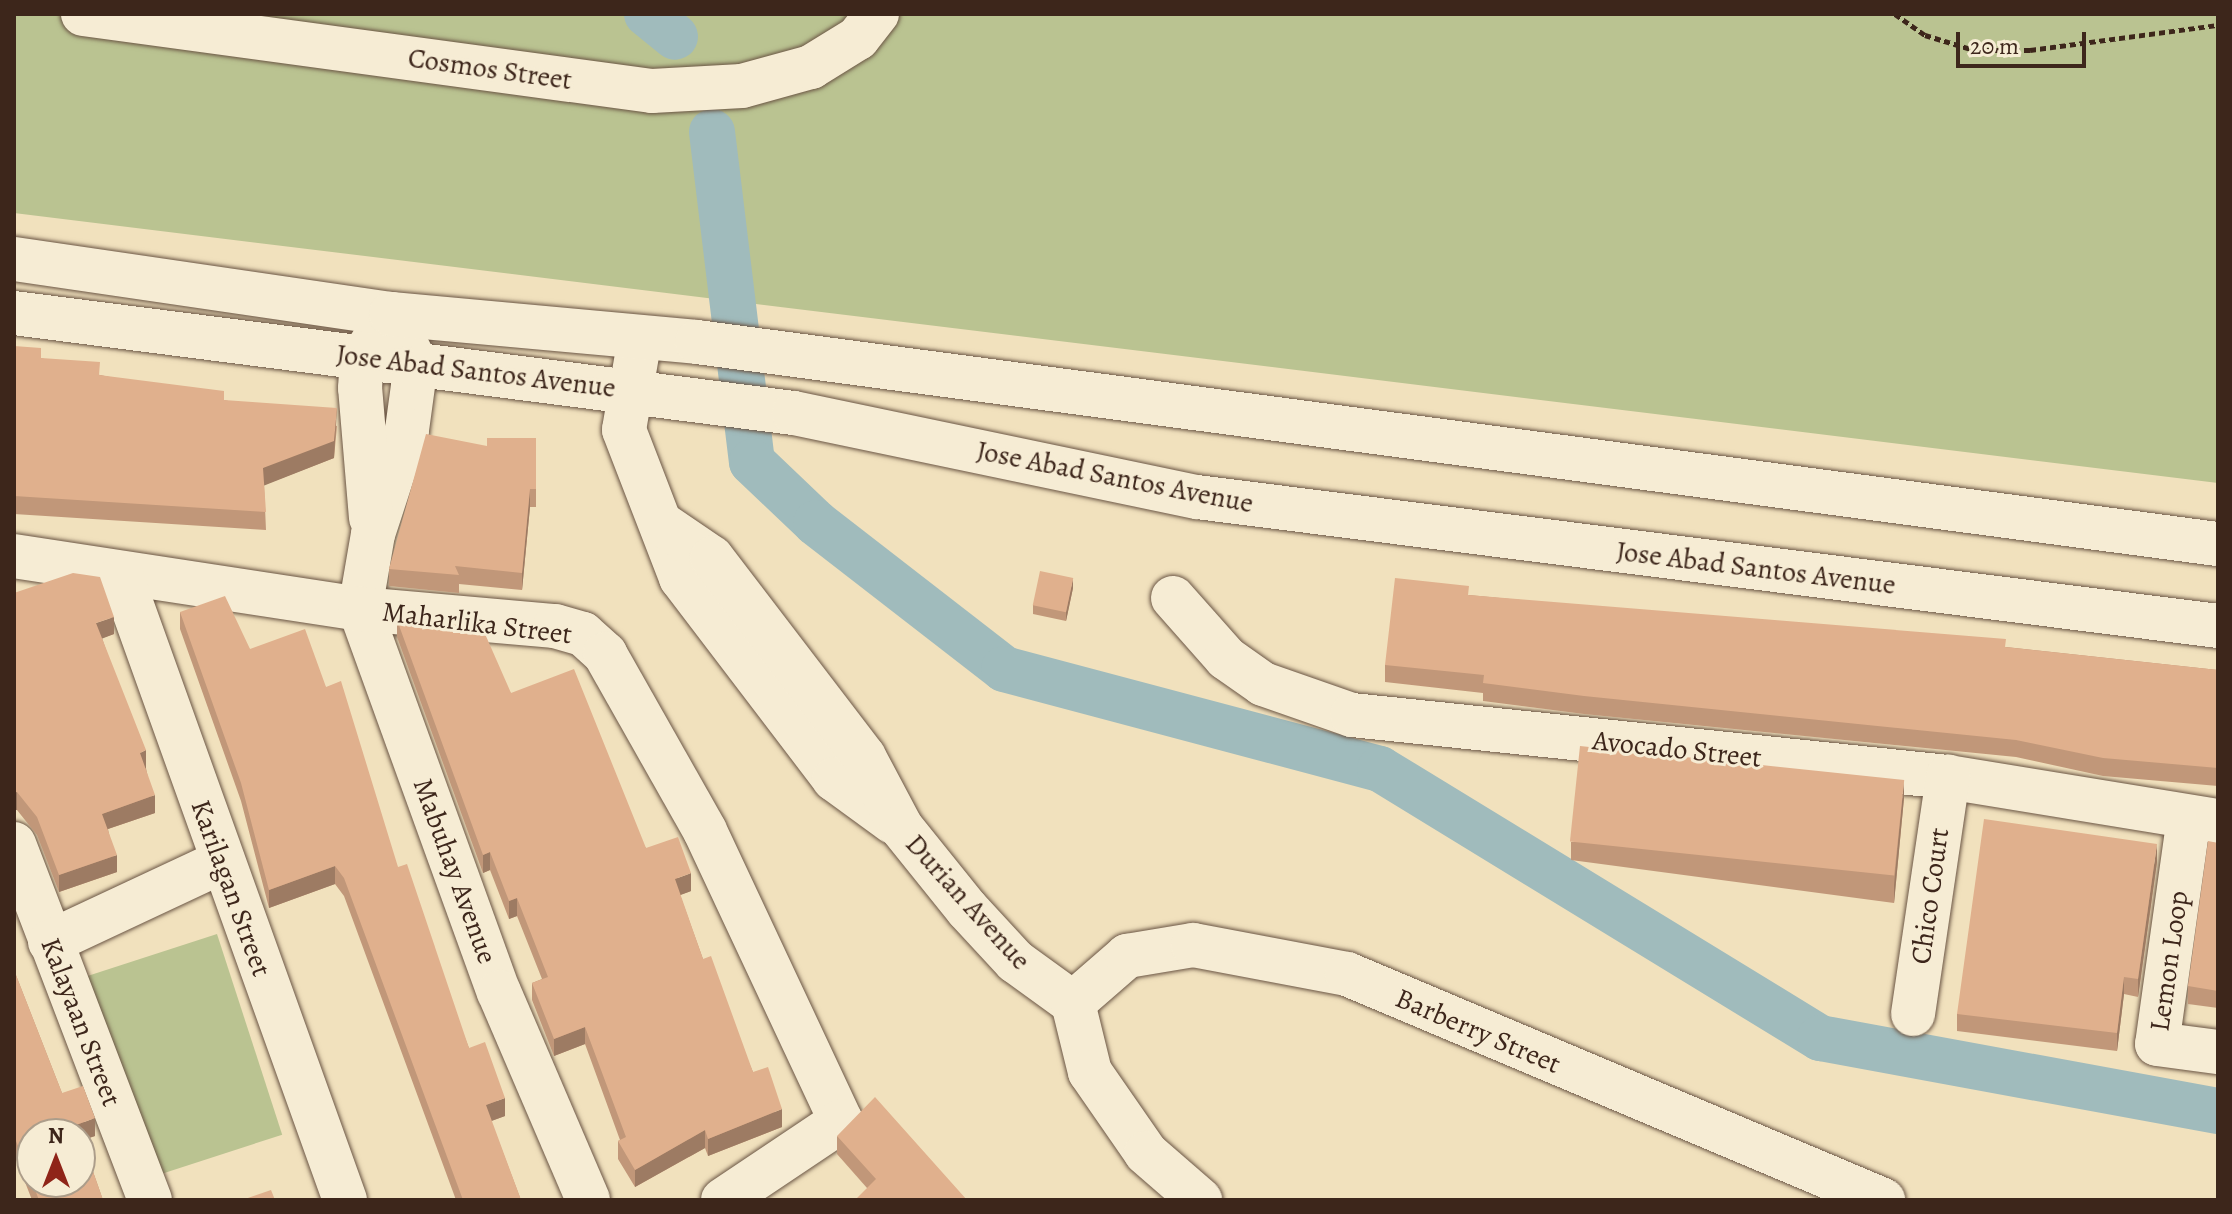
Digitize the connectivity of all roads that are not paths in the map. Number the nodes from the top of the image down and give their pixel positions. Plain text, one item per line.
1 (83, 14) edge
2 (877, 14) edge
3 (14, 259) edge
4 (14, 313) edge
5 (391, 314) junction
6 (640, 338) junction
7 (362, 358) junction
8 (416, 364) junction
9 (631, 390) junction
10 (373, 534) junction
11 (2218, 544) edge
12 (14, 556) edge
13 (121, 575) junction
14 (1173, 598) dead end
15 (360, 609) junction
16 (2218, 626) edge
17 (1948, 777) junction
18 (2204, 819) edge
19 (14, 844) edge
20 (221, 862) junction
21 (50, 942) junction
22 (1073, 1003) junction
23 (1913, 1014) dead end
24 (2218, 1052) edge
25 (150, 1200) edge
26 (345, 1200) edge
27 (588, 1200) edge
28 (723, 1200) edge
29 (1200, 1200) edge
30 (1883, 1200) edge

1 - 2 street, Cosmos Street
3 - 5 street, Jose Abad Santos Avenue
4 - 7 street, Jose Abad Santos Avenue
5 - 6 street, Jose Abad Santos Avenue
5 - 7 street
5 - 8 street
6 - 9 street, Durian Avenue
6 - 11 street, Jose Abad Santos Avenue
7 - 8 street, Jose Abad Santos Avenue
7 - 10 street, Mabuhay Avenue
8 - 9 street, Jose Abad Santos Avenue
8 - 10 street, Mabuhay Avenue
9 - 16 street, Jose Abad Santos Avenue
9 - 22 street, Durian Avenue
10 - 15 street, Mabuhay Avenue
12 - 13 street, Maharlika Street
13 - 15 street, Maharlika Street
13 - 20 street, Karilagan Street
14 - 17 street, Avocado Street
15 - 27 street, Mabuhay Avenue
15 - 28 street, Maharlika Street
17 - 18 street, Avocado Street
17 - 23 street, Chico Court
18 - 24 street, Lemon Loop
19 - 21 street, Kalayaan Street
20 - 21 street
20 - 26 street, Karilagan Street
21 - 25 street, Kalayaan Street
22 - 29 street
22 - 30 street, Barberry Street

